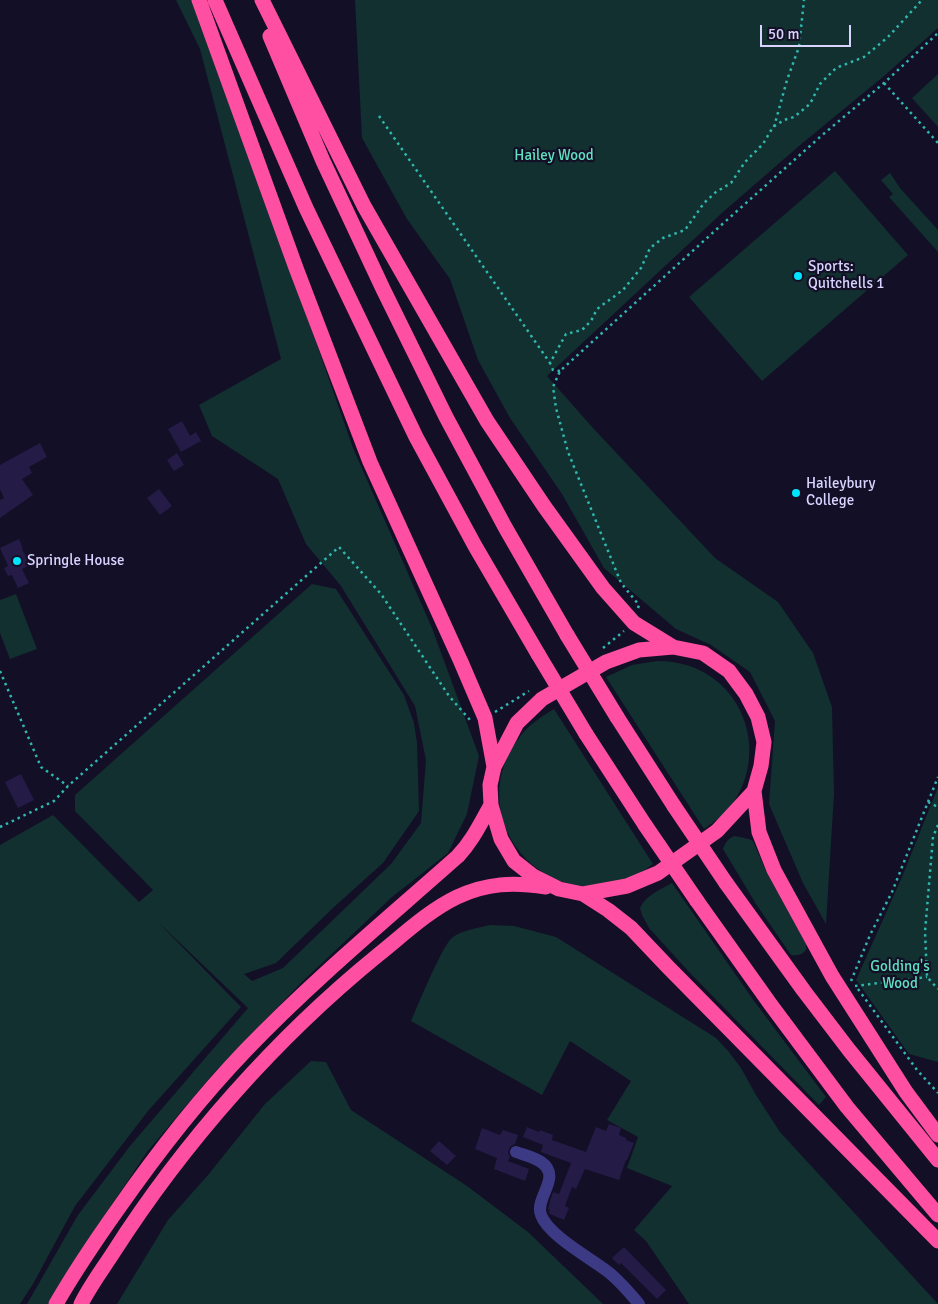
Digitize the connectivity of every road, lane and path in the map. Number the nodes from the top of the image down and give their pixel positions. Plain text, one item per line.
1 (199, 0) edge
2 (215, 0) edge
3 (254, 0) edge
4 (262, 0) edge
5 (804, 0) edge
6 (922, 0) edge
7 (938, 33) edge
8 (884, 83) junction
9 (379, 116) dead end
10 (773, 127) junction
11 (938, 143) edge
12 (550, 362) junction
13 (560, 372) junction
14 (634, 623) junction
15 (673, 647) junction
16 (601, 649) dead end
17 (0, 671) edge
18 (485, 718) junction
19 (494, 767) junction
20 (938, 778) edge
21 (68, 786) junction
22 (754, 791) junction
23 (928, 802) junction
24 (491, 805) junction
25 (938, 807) edge
26 (938, 825) edge
27 (0, 827) edge
28 (559, 889) junction
29 (583, 894) junction
30 (927, 977) junction
31 (938, 989) edge
32 (860, 992) dead end
33 (938, 1093) edge
34 (938, 1135) edge
35 (516, 1152) dead end
36 (938, 1160) edge
37 (938, 1215) edge
38 (938, 1242) edge
39 (56, 1304) edge
40 (81, 1304) edge
41 (638, 1304) edge

1 - 18 highway
2 - 37 highway, bridge
3 - 36 highway, bridge
4 - 14 highway
5 - 10 path
6 - 10 path
7 - 8 path
8 - 11 path
8 - 13 path
9 - 12 path
10 - 12 path
12 - 13 path
13 - 14 path
14 - 15 highway
14 - 16 path
15 - 19 highway
15 - 22 highway
17 - 21 path
18 - 19 highway
18 - 21 path
19 - 24 highway
20 - 23 path
21 - 27 path
22 - 29 highway
22 - 34 highway
23 - 25 path
23 - 30 path
24 - 28 highway
24 - 39 highway
26 - 30 path
28 - 29 highway
28 - 40 highway
29 - 38 highway
30 - 31 path
32 - 33 path
35 - 41 lane

